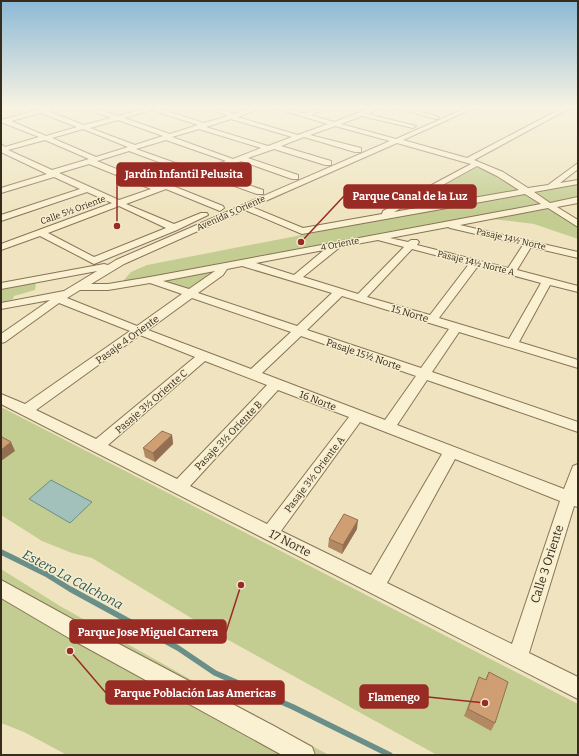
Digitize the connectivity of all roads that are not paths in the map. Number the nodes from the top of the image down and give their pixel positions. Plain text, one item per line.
1 (21, 143) edge
2 (56, 143) edge
3 (121, 143) edge
4 (152, 143) edge
5 (185, 143) edge
6 (258, 143) edge
7 (281, 143) edge
8 (331, 143) edge
9 (373, 143) edge
10 (390, 143) edge
11 (409, 143) edge
12 (501, 143) edge
13 (271, 147) junction
14 (2, 148) edge
15 (133, 149) junction
16 (358, 150) junction
17 (237, 160) junction
18 (469, 160) junction
19 (93, 162) junction
20 (328, 163) junction
21 (477, 163) junction
22 (578, 165) edge
23 (201, 173) junction
24 (55, 174) junction
25 (296, 177) junction
26 (578, 182) edge
27 (162, 187) junction
28 (549, 187) junction
29 (87, 189) junction
30 (1, 191) edge
31 (527, 191) junction
32 (260, 192) junction
33 (578, 200) edge
34 (119, 203) junction
35 (547, 205) junction
36 (227, 206) junction
37 (244, 207) junction
38 (1, 218) edge
39 (377, 218) junction
40 (444, 224) junction
41 (578, 224) edge
42 (174, 228) junction
43 (428, 228) junction
44 (40, 232) junction
45 (375, 237) junction
46 (529, 243) junction
47 (338, 244) junction
48 (410, 246) junction
49 (1, 247) edge
50 (578, 255) edge
51 (242, 262) junction
52 (475, 262) junction
53 (113, 265) junction
54 (224, 265) junction
55 (511, 272) junction
56 (296, 278) junction
57 (150, 280) junction
58 (547, 281) junction
59 (4, 283) edge
60 (578, 289) edge
61 (340, 292) junction
62 (68, 293) junction
63 (190, 294) junction
64 (360, 298) junction
65 (1, 306) edge
66 (432, 320) junction
67 (456, 327) junction
68 (138, 331) junction
69 (298, 331) junction
70 (1, 338) edge
71 (512, 344) junction
72 (203, 356) junction
73 (578, 364) edge
74 (424, 374) junction
75 (253, 375) junction
76 (276, 384) junction
77 (1, 398) edge
78 (27, 410) junction
79 (357, 416) junction
80 (578, 427) edge
81 (388, 428) junction
82 (98, 446) junction
83 (450, 452) junction
84 (578, 470) edge
85 (179, 486) junction
86 (573, 499) edge
87 (270, 533) junction
88 (376, 586) junction
89 (1, 588) edge
90 (517, 658) junction
91 (578, 688) edge
92 (304, 755) edge

1 - 14 street
2 - 19 street
3 - 15 street
4 - 15 street
5 - 17 street
6 - 13 street
7 - 13 street, Calle 5½ Oriente
8 - 16 street
9 - 16 street
10 - 37 street, Avenida 5 Oriente
11 - 18 street
12 - 18 street
13 - 17 street, Calle 5½ Oriente
13 - 20 street
14 - 24 street
15 - 19 street
15 - 23 street
16 - 20 street
17 - 23 street, Calle 5½ Oriente
17 - 25 street
18 - 21 street
19 - 24 street
19 - 27 street
20 - 25 street
21 - 31 street
21 - 39 street
22 - 28 street
23 - 27 street, Calle 5½ Oriente
23 - 32 street
24 - 29 street
24 - 30 street
25 - 32 street
26 - 28 street
27 - 34 street, Calle 5½ Oriente
27 - 36 street
28 - 31 street
29 - 34 street
29 - 38 street
31 - 35 street
31 - 39 street
32 - 36 street
33 - 35 street, 4 Oriente
34 - 42 street
34 - 44 street, Calle 5½ Oriente
35 - 40 street, 4 Oriente
35 - 41 street
36 - 42 street
37 - 39 street
37 - 53 street, Avenida 5 Oriente
40 - 43 street, 4 Oriente
40 - 46 street, Pasaje 14½ Norte
42 - 44 street
43 - 45 street, 4 Oriente
43 - 48 street
44 - 49 street, Calle 5½ Oriente
45 - 47 street, 4 Oriente
45 - 48 street, Pasaje 14½ Norte A
46 - 50 street, Pasaje 14½ Norte
46 - 55 street
47 - 51 street, 4 Oriente
47 - 56 street
48 - 52 street, Pasaje 14½ Norte A
48 - 64 street
51 - 54 street, 4 Oriente
51 - 56 street, 15 Norte
52 - 55 street, Pasaje 14½ Norte A
52 - 66 street
53 - 59 street
53 - 62 street, Avenida 5 Oriente
54 - 57 street, 4 Oriente
54 - 63 street, Pasaje 4 Oriente
55 - 58 street, Pasaje 14½ Norte A
56 - 61 street, 15 Norte
57 - 62 street, 4 Oriente
57 - 63 street, Pasaje 15½ Norte
58 - 60 street, Pasaje 14½ Norte A
58 - 71 street
61 - 64 street, 15 Norte
61 - 69 street
62 - 65 street
62 - 68 street, 16 Norte
62 - 70 street, Avenida 5 Oriente
63 - 68 street, Pasaje 4 Oriente
63 - 69 street, Pasaje 15½ Norte
64 - 66 street, 15 Norte
66 - 67 street, 15 Norte
67 - 71 street, 15 Norte
67 - 74 street
68 - 72 street, 16 Norte
68 - 78 street, Pasaje 4 Oriente
69 - 74 street, Pasaje 15½ Norte
69 - 75 street
71 - 73 street, 15 Norte
72 - 75 street, 16 Norte
72 - 82 street, Pasaje 3½ Oriente C
74 - 80 street, Pasaje 15½ Norte
74 - 81 street
75 - 76 street, 16 Norte
76 - 79 street, 16 Norte
76 - 85 street, Pasaje 3½ Oriente B
77 - 78 street, 17 Norte
78 - 82 street, 17 Norte
79 - 81 street, 16 Norte
79 - 87 street, Pasaje 3½ Oriente A
81 - 83 street, 16 Norte
82 - 85 street, 17 Norte
83 - 86 street, 16 Norte
83 - 88 street
84 - 86 street, Calle 3 Oriente
85 - 87 street, 17 Norte
86 - 90 street, Calle 3 Oriente
87 - 88 street, 17 Norte
88 - 90 street, 17 Norte
89 - 92 street
90 - 91 street, 17 Norte

